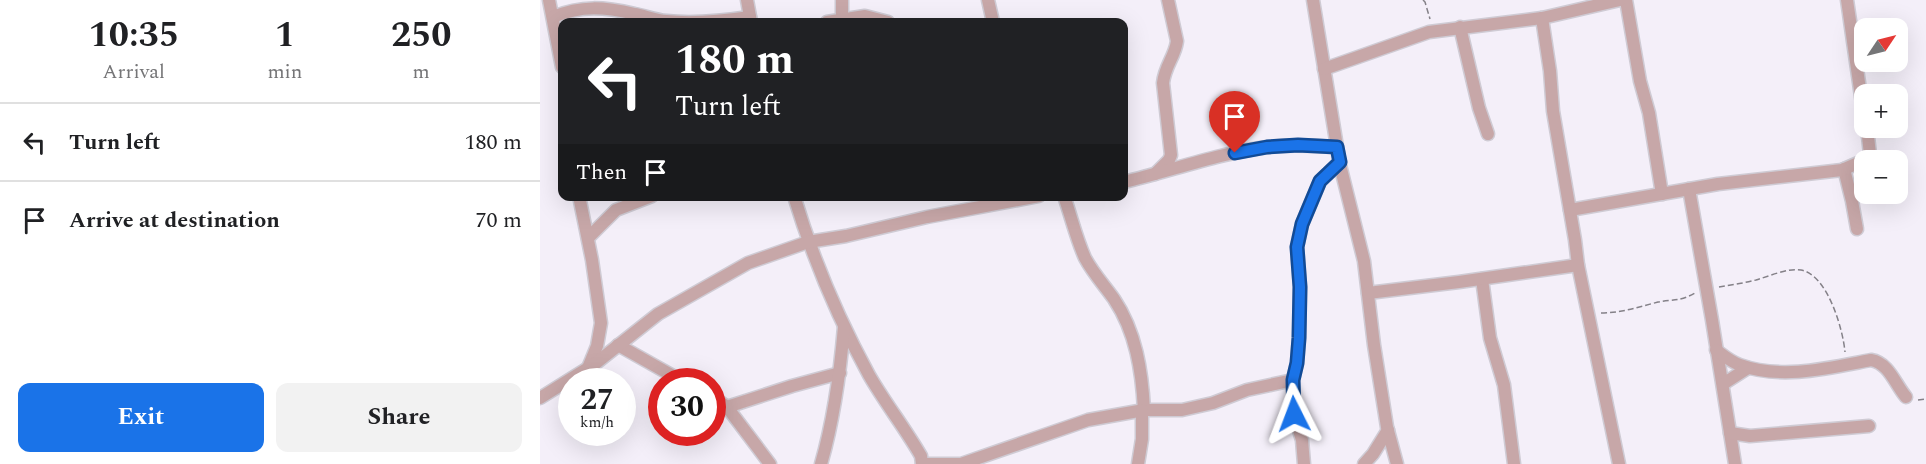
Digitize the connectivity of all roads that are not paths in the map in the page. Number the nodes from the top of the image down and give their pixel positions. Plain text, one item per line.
1 (747, 0) edge
2 (842, 0) edge
3 (988, 0) edge
4 (1168, 0) edge
5 (1313, 0) edge
6 (1626, 0) edge
7 (1847, 0) edge
8 (1615, 1) edge
9 (548, 9) edge
10 (654, 18) edge
11 (751, 18) edge
12 (842, 18) edge
13 (850, 18) edge
14 (873, 18) edge
15 (992, 18) edge
16 (1542, 18) junction
17 (1461, 27) junction
18 (558, 50) edge
19 (1324, 69) junction
20 (1859, 84) edge
21 (1488, 134) dead end
22 (1868, 138) edge
23 (1337, 147) junction
24 (1340, 162) junction
25 (1844, 169) junction
26 (1154, 175) junction
27 (1128, 181) edge
28 (1689, 189) junction
29 (1662, 194) junction
30 (580, 201) edge
31 (639, 201) edge
32 (796, 201) edge
33 (1008, 201) edge
34 (1066, 201) edge
35 (1570, 210) junction
36 (1857, 229) dead end
37 (588, 238) junction
38 (808, 242) junction
39 (1578, 265) junction
40 (1482, 279) junction
41 (1368, 293) junction
42 (844, 326) junction
43 (618, 345) junction
44 (1716, 350) junction
45 (588, 368) joint
46 (659, 368) edge
47 (1748, 368) junction
48 (840, 373) junction
49 (1293, 380) junction
50 (1723, 384) junction
51 (558, 387) edge
52 (1906, 397) dead end
53 (540, 398) edge
54 (727, 407) joint
55 (1143, 410) junction
56 (1869, 426) dead end
57 (1388, 430) junction
58 (1730, 433) junction
59 (770, 464) edge
60 (820, 464) edge
61 (922, 464) edge
62 (1138, 464) edge
63 (1304, 464) edge
64 (1364, 464) edge
65 (1396, 464) edge
66 (1514, 464) edge
67 (1619, 464) edge
68 (1735, 464) edge

1 - 11 street
2 - 12 street
3 - 15 street
4 - 26 street
5 - 19 street
6 - 29 street
7 - 20 street
8 - 16 street
9 - 10 street
9 - 18 street
13 - 14 street
16 - 17 street
16 - 35 street
17 - 19 street
17 - 21 street
19 - 23 street
22 - 25 street
23 - 24 street
23 - 26 street
24 - 41 street
24 - 49 street
25 - 28 street
25 - 36 street
26 - 27 street
28 - 29 street
28 - 44 street
29 - 35 street
30 - 37 street
31 - 37 street
32 - 38 street
33 - 38 street
34 - 55 street
35 - 39 street
37 - 45 street
38 - 42 street
38 - 43 street
39 - 40 street
39 - 67 street
40 - 41 street
40 - 66 street
41 - 57 street
42 - 48 street
42 - 61 street
43 - 45 street
43 - 46 street
44 - 47 street
44 - 50 street
47 - 50 street
47 - 52 street
48 - 54 street
48 - 60 street
49 - 55 street
49 - 63 street
50 - 58 street
51 - 53 street
54 - 59 street
55 - 61 street
55 - 62 street
56 - 58 street
57 - 64 street
57 - 65 street
58 - 68 street

